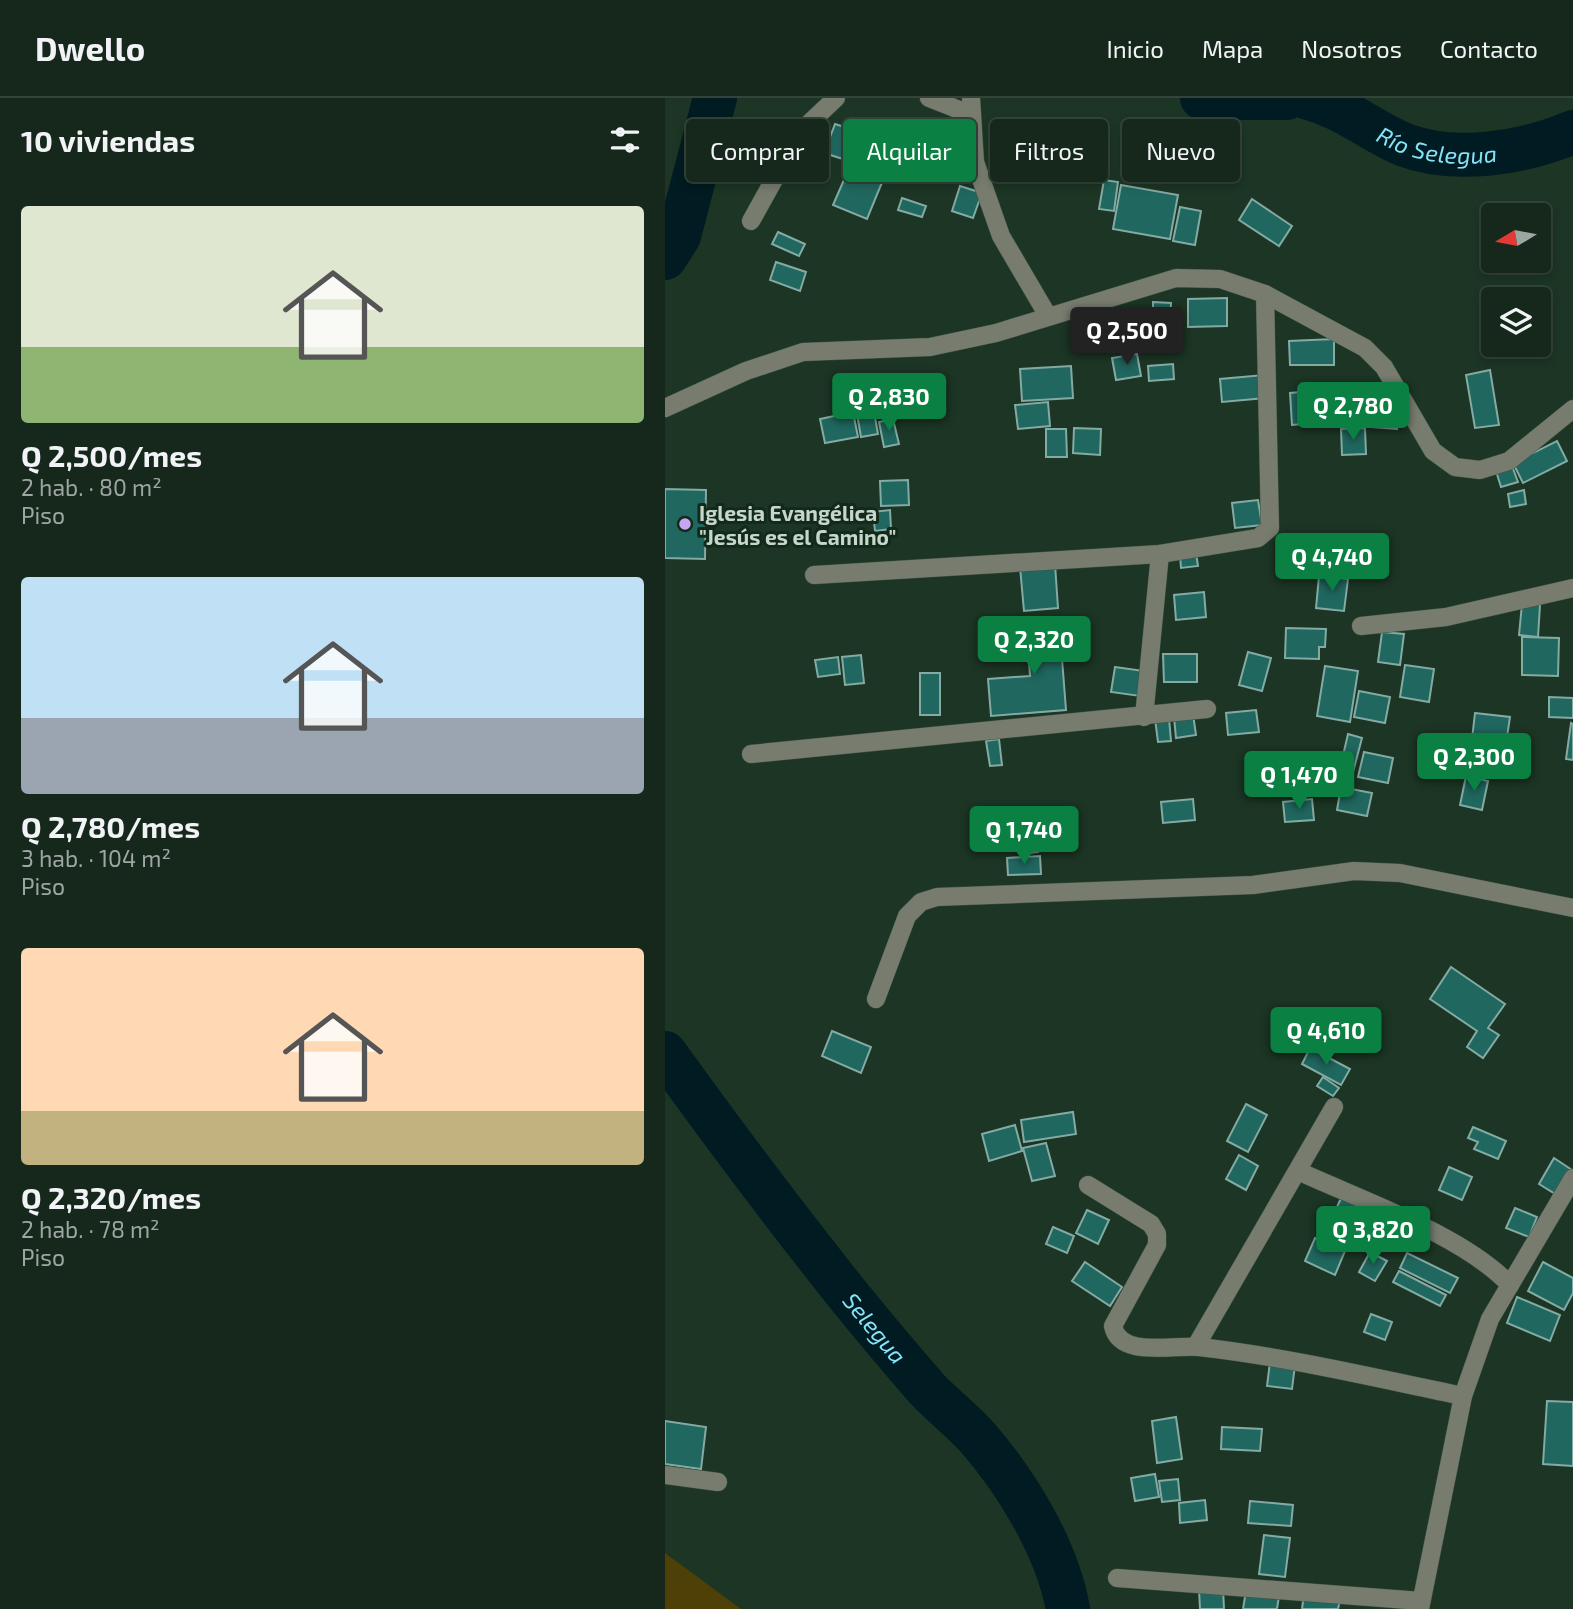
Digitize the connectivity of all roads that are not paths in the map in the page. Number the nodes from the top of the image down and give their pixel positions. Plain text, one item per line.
1 (836, 98) edge
2 (929, 98) edge
3 (971, 107) edge
4 (751, 221) dead end
5 (1265, 293) junction
6 (1048, 316) junction
7 (665, 408) edge
8 (1573, 409) edge
9 (1160, 554) junction
10 (814, 575) dead end
11 (1573, 588) edge
12 (1361, 626) dead end
13 (1207, 709) dead end
14 (1144, 717) junction
15 (751, 754) dead end
16 (1573, 908) edge
17 (876, 999) dead end
18 (1334, 1107) dead end
19 (1298, 1171) junction
20 (1573, 1178) edge
21 (1088, 1185) dead end
22 (1510, 1284) junction
23 (1196, 1346) junction
24 (1463, 1396) junction
25 (665, 1475) edge
26 (718, 1482) dead end
27 (1117, 1578) dead end
28 (1420, 1605) edge

1 - 4 street
2 - 3 street
3 - 6 street
5 - 6 street
5 - 8 street
5 - 9 street
6 - 7 street
9 - 10 street
9 - 14 street
11 - 12 street
13 - 14 street
14 - 15 street
16 - 17 street
18 - 19 street
19 - 22 street
19 - 23 street
20 - 22 street
21 - 23 street
22 - 24 street
23 - 24 street
24 - 28 street
25 - 26 street
27 - 28 street

